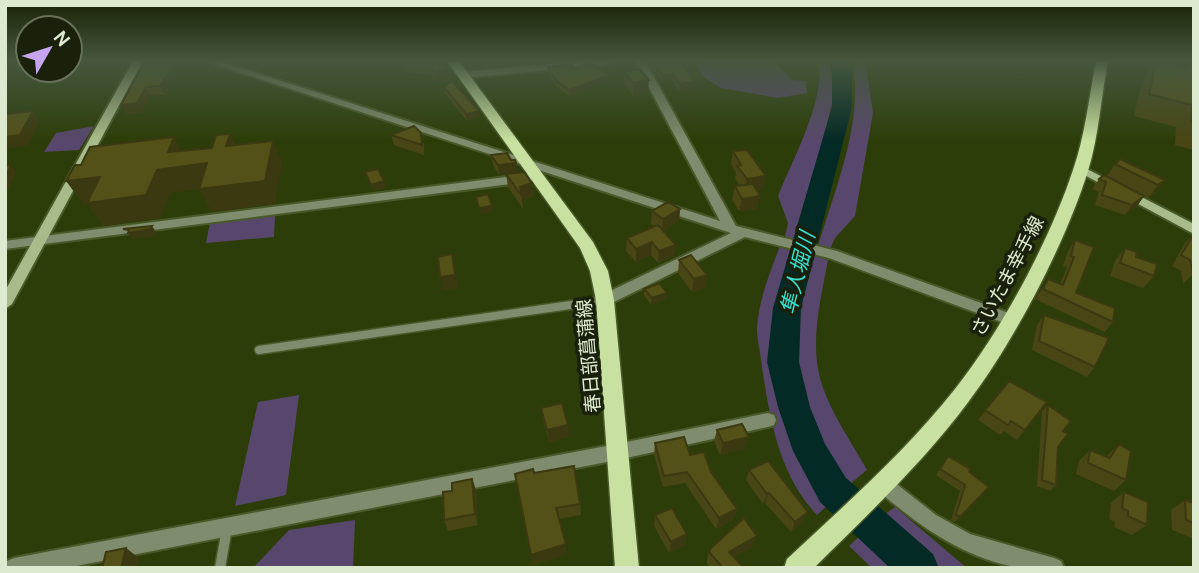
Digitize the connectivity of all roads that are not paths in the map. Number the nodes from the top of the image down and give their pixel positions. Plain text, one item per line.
1 (123, 88) edge
2 (289, 88) edge
3 (473, 88) edge
4 (655, 88) edge
5 (1097, 88) edge
6 (1081, 169) junction
7 (534, 171) junction
8 (1194, 230) edge
9 (738, 231) junction
10 (40, 241) junction
11 (5, 245) edge
12 (605, 300) junction
13 (5, 304) edge
14 (1012, 320) junction
15 (259, 349) dead end
16 (768, 420) dead end
17 (617, 452) junction
18 (883, 484) junction
19 (226, 528) junction
20 (14, 568) edge
21 (220, 568) edge
22 (627, 568) edge
23 (796, 568) edge
24 (1054, 568) edge

1 - 10 street
2 - 7 street
3 - 7 main road, 春日部菖蒲線
4 - 9 street
5 - 6 main road, さいたま幸手線
6 - 8 street
6 - 14 main road, さいたま幸手線
7 - 9 street
7 - 10 street
7 - 12 main road, 春日部菖蒲線
9 - 12 street
9 - 14 street
10 - 11 street
10 - 13 street
12 - 15 lane
12 - 17 main road, 春日部菖蒲線
14 - 18 main road, さいたま幸手線
16 - 17 street
17 - 19 street
17 - 22 main road, 春日部菖蒲線
18 - 23 main road, さいたま幸手線
18 - 24 street
19 - 20 street
19 - 21 lane

